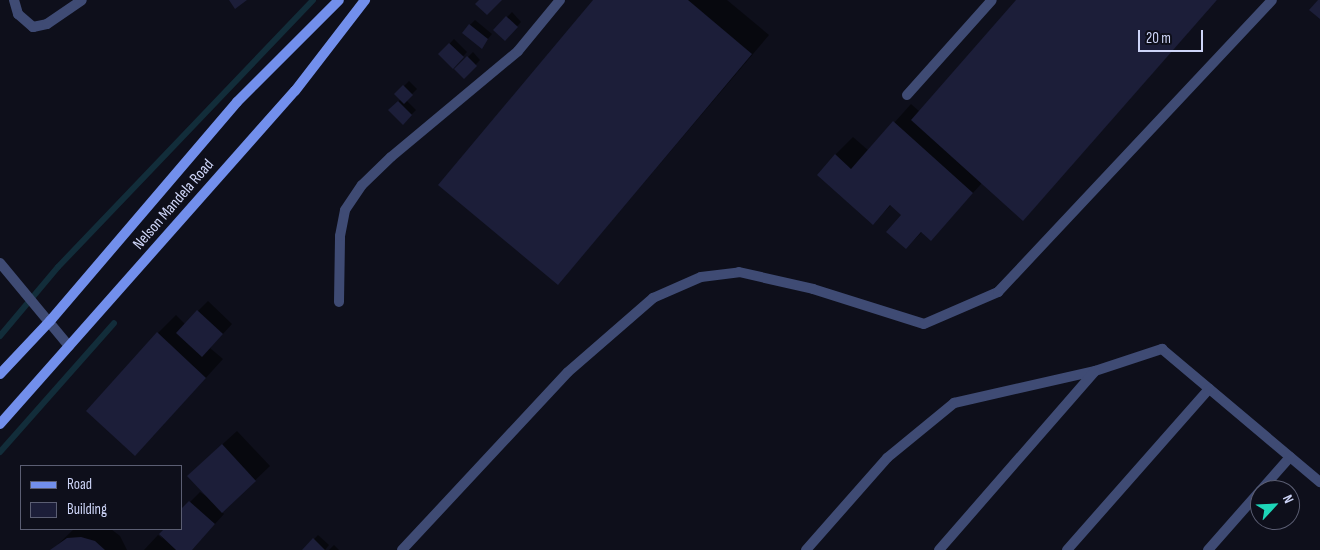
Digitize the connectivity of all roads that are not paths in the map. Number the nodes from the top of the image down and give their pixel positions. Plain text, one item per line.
1 (14, 0) edge
2 (82, 0) edge
3 (339, 0) edge
4 (365, 0) edge
5 (560, 0) edge
6 (992, 0) edge
7 (1272, 0) edge
8 (907, 95) dead end
9 (0, 263) edge
10 (339, 302) dead end
11 (50, 322) junction
12 (69, 346) junction
13 (1095, 371) junction
14 (0, 374) edge
15 (1209, 389) junction
16 (0, 424) edge
17 (1290, 457) junction
18 (1269, 480) edge
19 (1320, 482) edge
20 (1250, 502) edge
21 (402, 550) edge
22 (806, 550) edge
23 (939, 550) edge
24 (1067, 550) edge
25 (1208, 550) edge

1 - 2 lane
3 - 11 main road, Nelson Mandela Road
4 - 12 main road, Nelson Mandela Road
5 - 10 lane
6 - 8 lane
7 - 21 lane
9 - 11 lane
11 - 12 lane
11 - 14 main road, Nelson Mandela Road
12 - 16 main road, Nelson Mandela Road
13 - 15 lane
13 - 22 lane
13 - 23 lane
15 - 17 lane
15 - 24 lane
17 - 18 lane
17 - 19 lane
20 - 25 lane

